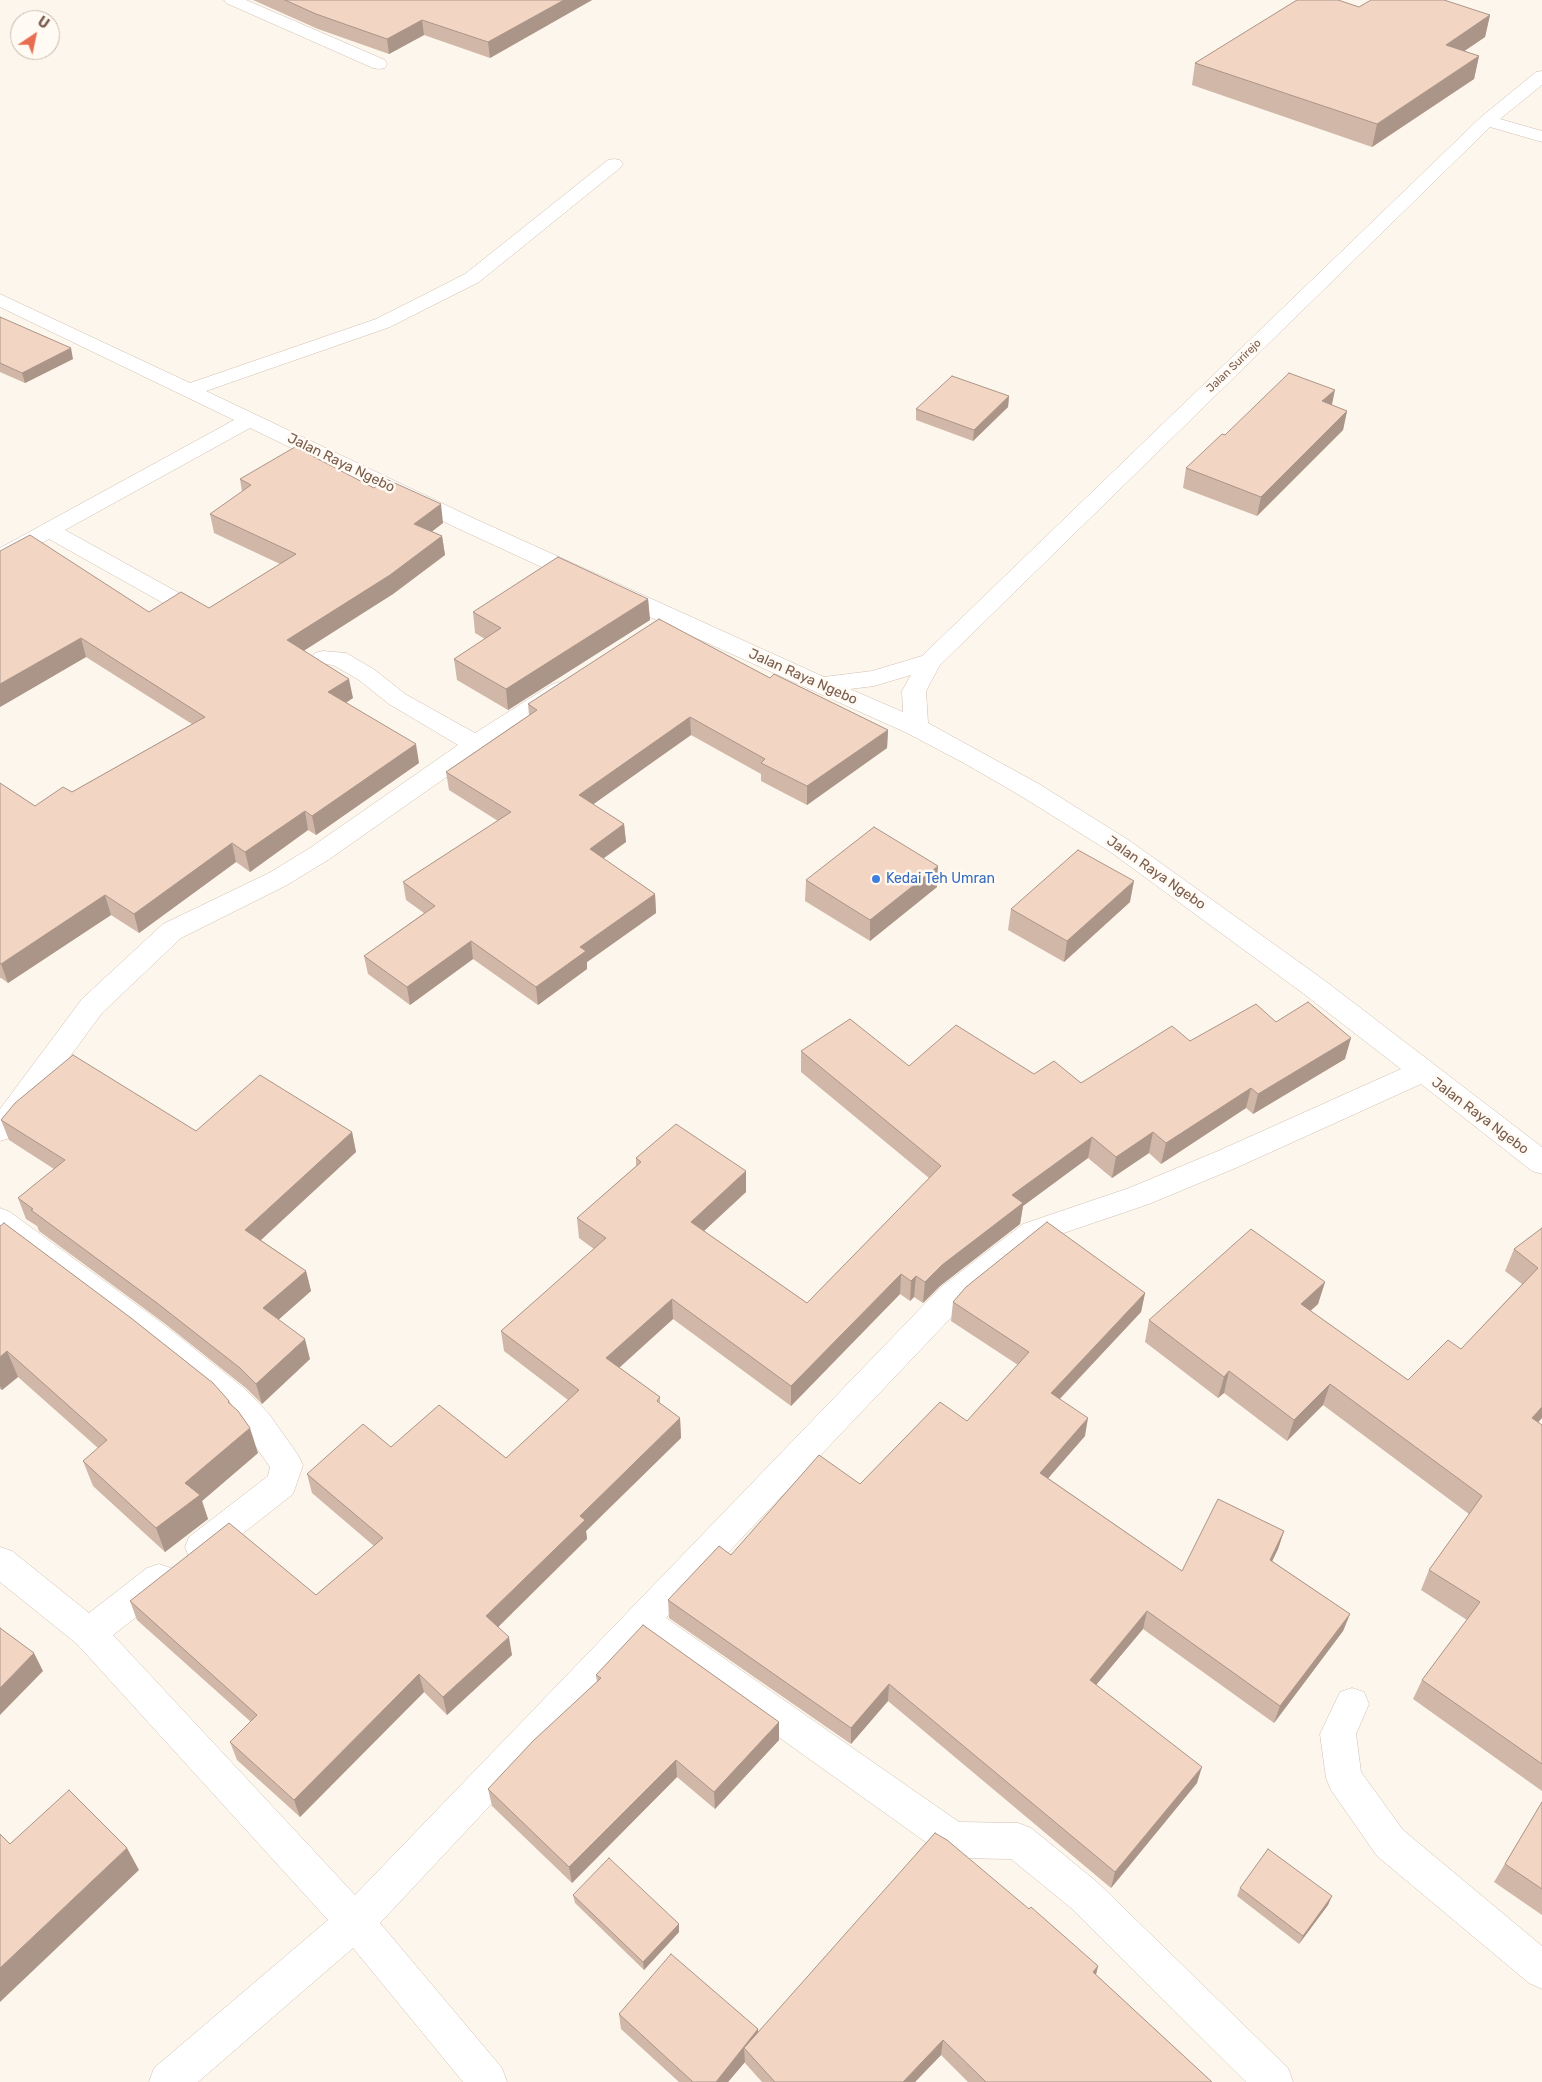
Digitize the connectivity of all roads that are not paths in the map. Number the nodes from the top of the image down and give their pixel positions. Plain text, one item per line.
1 (232, 0) edge
2 (380, 64) dead end
3 (1542, 76) edge
4 (1488, 121) junction
5 (1542, 138) edge
6 (614, 164) dead end
7 (0, 300) edge
8 (190, 390) junction
9 (251, 419) junction
10 (48, 530) junction
11 (0, 557) edge
12 (180, 603) edge
13 (671, 618) junction
14 (646, 634) edge
15 (323, 658) dead end
16 (930, 661) junction
17 (582, 676) edge
18 (822, 685) junction
19 (916, 727) junction
20 (476, 744) junction
21 (1422, 1072) junction
22 (0, 1130) edge
23 (1542, 1163) edge
24 (0, 1220) edge
25 (0, 1562) edge
26 (642, 1620) junction
27 (89, 1633) junction
28 (1352, 1704) dead end
29 (356, 1922) junction
30 (1542, 1970) edge
31 (168, 2082) edge
32 (488, 2082) edge
33 (1274, 2082) edge

1 - 2 street
3 - 4 street, Jalan Surirejo
4 - 5 street
4 - 16 street, Jalan Surirejo
6 - 8 street
7 - 8 street, Jalan Raya Ngebo
8 - 9 street, Jalan Raya Ngebo
9 - 10 street
9 - 13 street, Jalan Raya Ngebo
10 - 11 street
10 - 12 street
13 - 14 street
13 - 18 street, Jalan Raya Ngebo
15 - 20 street
16 - 18 street, Jalan Surirejo
16 - 19 street, Jalan Surirejo
17 - 20 street
18 - 19 street, Jalan Raya Ngebo
19 - 21 street, Jalan Raya Ngebo
20 - 22 street
21 - 23 street, Jalan Raya Ngebo
21 - 26 street
24 - 27 street
25 - 27 street
26 - 29 street
26 - 33 street
27 - 29 street
28 - 30 street
29 - 31 street
29 - 32 street

